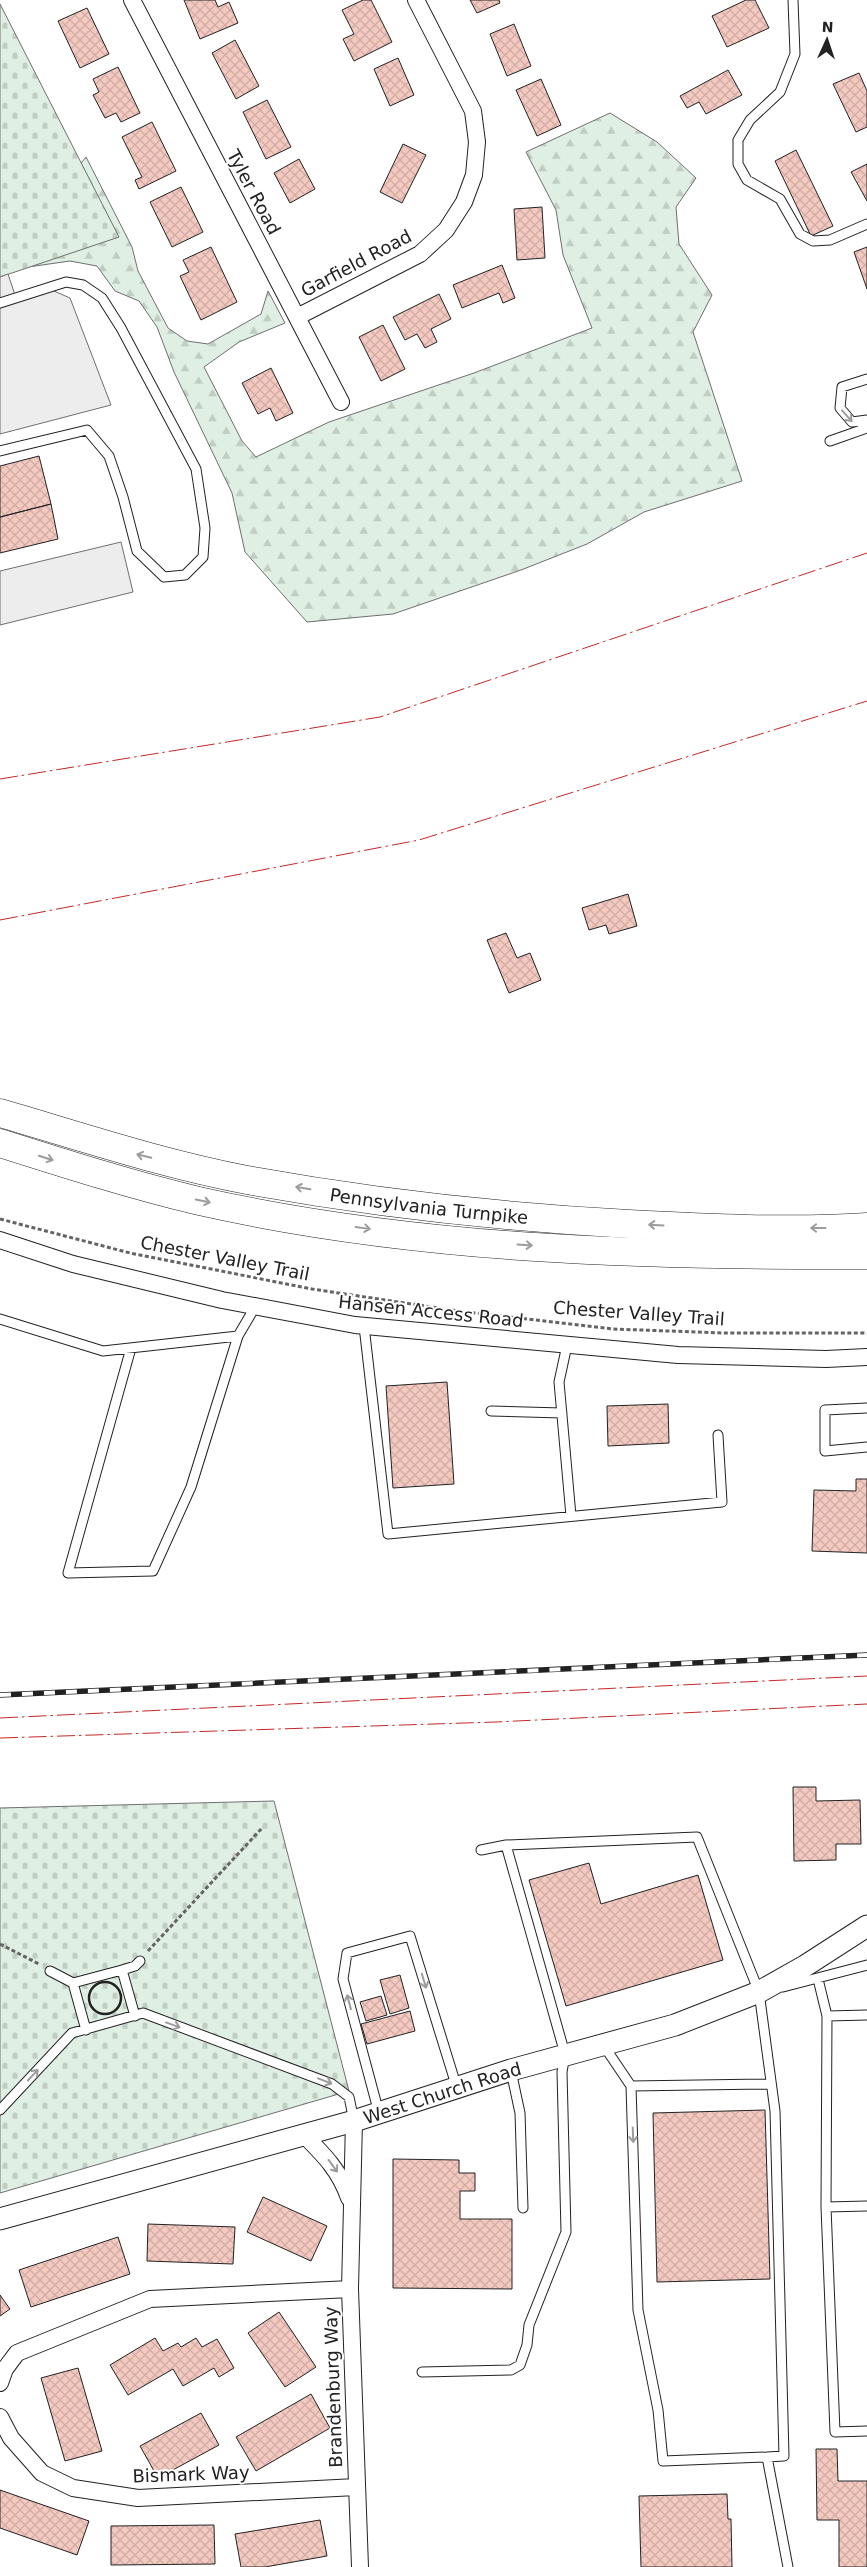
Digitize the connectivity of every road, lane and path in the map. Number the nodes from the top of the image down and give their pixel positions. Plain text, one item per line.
1 (132, 0) edge
2 (416, 0) edge
3 (793, 0) edge
4 (867, 224) edge
5 (0, 303) edge
6 (297, 317) junction
7 (867, 379) edge
8 (341, 402) dead end
9 (867, 420) edge
10 (867, 428) edge
11 (830, 441) dead end
12 (0, 451) edge
13 (0, 1113) edge
14 (0, 1143) edge
15 (0, 1218) edge
16 (867, 1227) edge
17 (0, 1240) edge
18 (867, 1255) edge
19 (255, 1307) junction
20 (0, 1319) edge
21 (364, 1326) junction
22 (867, 1333) edge
23 (238, 1336) junction
24 (567, 1345) junction
25 (131, 1348) junction
26 (867, 1357) edge
27 (867, 1408) edge
28 (491, 1411) dead end
29 (562, 1413) junction
30 (718, 1435) dead end
31 (867, 1447) edge
32 (571, 1516) junction
33 (263, 1827) dead end
34 (506, 1845) junction
35 (481, 1850) dead end
36 (867, 1926) edge
37 (0, 1944) edge
38 (140, 1961) joint
39 (867, 1965) edge
40 (50, 1970) joint
41 (122, 1970) junction
42 (818, 1979) junction
43 (73, 1983) junction
44 (759, 1992) junction
45 (867, 2015) edge
46 (135, 2016) junction
47 (827, 2016) junction
48 (86, 2030) junction
49 (604, 2046) junction
50 (565, 2054) junction
51 (511, 2070) junction
52 (771, 2084) junction
53 (631, 2086) junction
54 (457, 2088) junction
55 (0, 2110) edge
56 (379, 2113) junction
57 (354, 2121) junction
58 (304, 2135) junction
59 (352, 2205) junction
60 (867, 2206) edge
61 (826, 2207) junction
62 (523, 2208) dead end
63 (0, 2219) edge
64 (350, 2289) junction
65 (422, 2372) dead end
66 (0, 2383) edge
67 (0, 2417) edge
68 (867, 2431) edge
69 (767, 2458) junction
70 (356, 2487) junction
71 (360, 2567) edge
72 (788, 2567) edge

1 - 6 street, Tyler Road
2 - 6 street, Garfield Road
3 - 4 lane
5 - 12 lane
6 - 8 street, Tyler Road
7 -> 9 lane
10 - 11 lane
16 -> 13 highway, Pennsylvania Turnpike
14 -> 18 highway, Pennsylvania Turnpike
15 - 22 path, Chester Valley Trail
17 - 19 street, Hansen Access Road
19 - 21 street, Hansen Access Road
19 - 23 lane
20 - 25 lane
21 - 24 street, Hansen Access Road
21 - 32 lane
23 - 25 lane
23 - 25 lane
24 - 26 street, Hansen Access Road
24 - 29 lane
27 - 31 lane
28 - 29 lane
29 - 32 lane
30 - 32 lane
33 - 38 path
34 - 35 lane
34 - 44 lane
34 - 50 lane
36 - 44 street, West Church Road
37 - 40 path
38 - 41 lane
39 - 42 lane
40 - 43 lane
41 - 43 lane
41 - 46 lane
42 - 44 lane
42 - 47 lane
43 - 48 lane
44 - 49 street, West Church Road
44 - 52 lane
45 - 47 lane
46 - 48 lane
46 -> 57 lane
47 - 61 lane
55 -> 48 lane
49 - 50 street, West Church Road
49 - 53 lane
50 - 51 street, West Church Road
50 - 65 lane
51 - 54 street, West Church Road
51 - 62 lane
52 - 53 lane
52 - 69 lane
53 -> 69 lane
54 - 56 street, West Church Road
56 -> 54 lane
56 - 57 street, West Church Road
57 - 58 street, West Church Road
57 - 59 street, Brandenburg Way
58 -> 59 street, Brandenburg Way
58 - 63 street, West Church Road
59 - 64 street, Brandenburg Way
60 - 61 lane
61 - 68 lane
64 - 66 street
64 - 70 street, Brandenburg Way
67 - 70 street, Bismark Way
69 - 72 lane
70 - 71 street, Brandenburg Way

